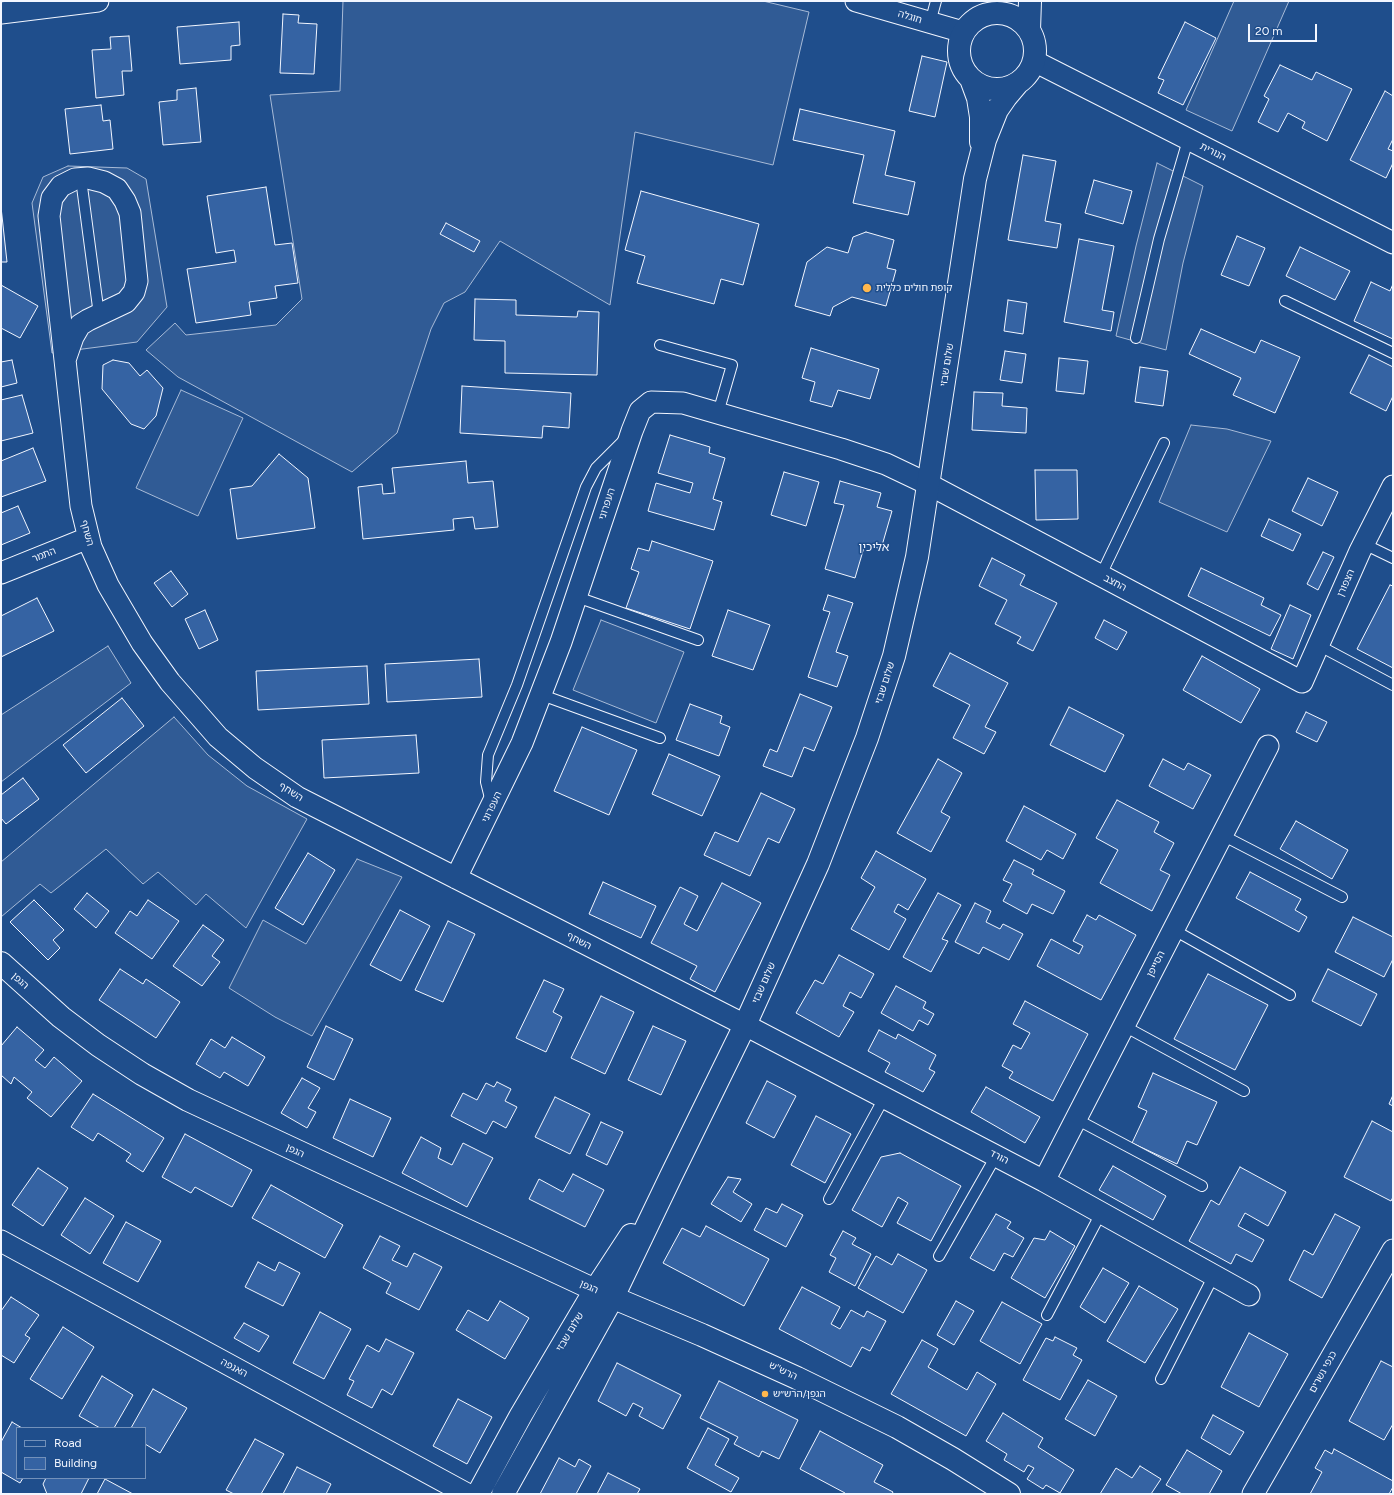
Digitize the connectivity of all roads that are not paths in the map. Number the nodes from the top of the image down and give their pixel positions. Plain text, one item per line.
1 (92, 1) edge
2 (856, 1) edge
3 (936, 1) edge
4 (1030, 1) edge
5 (1000, 7) edge
6 (1, 13) edge
7 (930, 23) junction
8 (1029, 30) junction
9 (963, 32) junction
10 (1034, 61) junction
11 (971, 79) junction
12 (1017, 84) junction
13 (1188, 140) junction
14 (982, 153) junction
15 (81, 179) junction
16 (1393, 243) edge
17 (1285, 301) dead end
18 (99, 315) junction
19 (1136, 338) dead end
20 (660, 345) dead end
21 (1393, 353) edge
22 (65, 360) junction
23 (718, 413) junction
24 (632, 431) junction
25 (1164, 443) dead end
26 (928, 484) junction
27 (1393, 486) edge
28 (88, 538) junction
29 (1364, 544) junction
30 (1393, 558) edge
31 (1, 573) edge
32 (1101, 575) junction
33 (577, 597) junction
34 (698, 640) dead end
35 (1318, 645) junction
36 (1302, 682) joint
37 (1393, 685) edge
38 (542, 694) junction
39 (660, 738) dead end
40 (1268, 746) dead end
41 (493, 806) junction
42 (1222, 835) junction
43 (456, 878) junction
44 (1342, 897) dead end
45 (1174, 930) junction
46 (1, 962) edge
47 (1290, 995) dead end
48 (745, 1026) junction
49 (1124, 1026) junction
50 (1244, 1091) dead end
51 (884, 1098) junction
52 (1076, 1119) junction
53 (996, 1156) junction
54 (1044, 1181) junction
55 (1202, 1186) dead end
56 (829, 1199) dead end
57 (1101, 1213) junction
58 (1, 1241) edge
59 (1393, 1250) edge
60 (939, 1256) dead end
61 (1214, 1275) junction
62 (604, 1293) junction
63 (1249, 1295) dead end
64 (1047, 1314) dead end
65 (1161, 1379) dead end
66 (468, 1494) edge
67 (478, 1494) edge
68 (502, 1494) edge
69 (1009, 1494) edge
70 (1253, 1494) edge

1 - 6 street
2 - 7 street, חוגלה
3 - 7 lane
4 - 8 street
5 - 8 street
5 - 9 street
7 - 9 street, חוגלה
8 - 10 street
9 - 11 street
10 - 12 street
10 - 13 street, הנורית
11 - 12 street
11 - 14 street, שלום שבזי
12 - 14 street, שלום שבזי
13 - 16 street, הנורית
13 - 19 lane
14 - 26 street, שלום שבזי
15 - 18 lane
15 - 18 street, השחף
15 - 22 street, השחף
17 - 21 lane
18 - 22 street, השחף
20 - 23 lane
22 - 28 street, השחף
23 - 24 street, העפרוני
23 - 26 street, העפרוני
24 - 33 street, העפרוני
24 - 41 lane
25 - 32 lane
26 - 32 street, החצב
26 - 48 street, שלום שבזי
27 - 29 street, הצפורן
28 - 31 street, התמר
28 - 43 street, השחף
29 - 30 lane
29 - 35 street, הצפורן
32 - 36 street, החצב
33 - 34 lane
33 - 38 street, העפרוני
35 - 36 street, הצפורן
35 - 37 lane
38 - 39 lane
38 - 41 street, העפרוני
40 - 42 street, הסייפן
41 - 43 street, העפרוני
42 - 44 lane
42 - 45 street, הסייפן
43 - 48 street, השחף
45 - 47 lane
45 - 49 street, הסייפן
46 - 62 street, הגפן
48 - 51 street, הורד
48 - 62 street, שלום שבזי
49 - 50 lane
49 - 52 street, הסייפן
51 - 53 street, הורד
51 - 56 lane
52 - 54 street, הסייפן
52 - 55 lane
53 - 54 street, הורד
53 - 60 lane
54 - 57 street, הורד
57 - 61 street, הורד
57 - 64 lane
58 - 66 street, האנפה
59 - 70 street, כנפי נשרים
61 - 63 street, הורד
61 - 65 lane
62 - 67 street, שלום שבזי
62 - 68 street, שלום שבזי
62 - 69 street, הרש''ש

